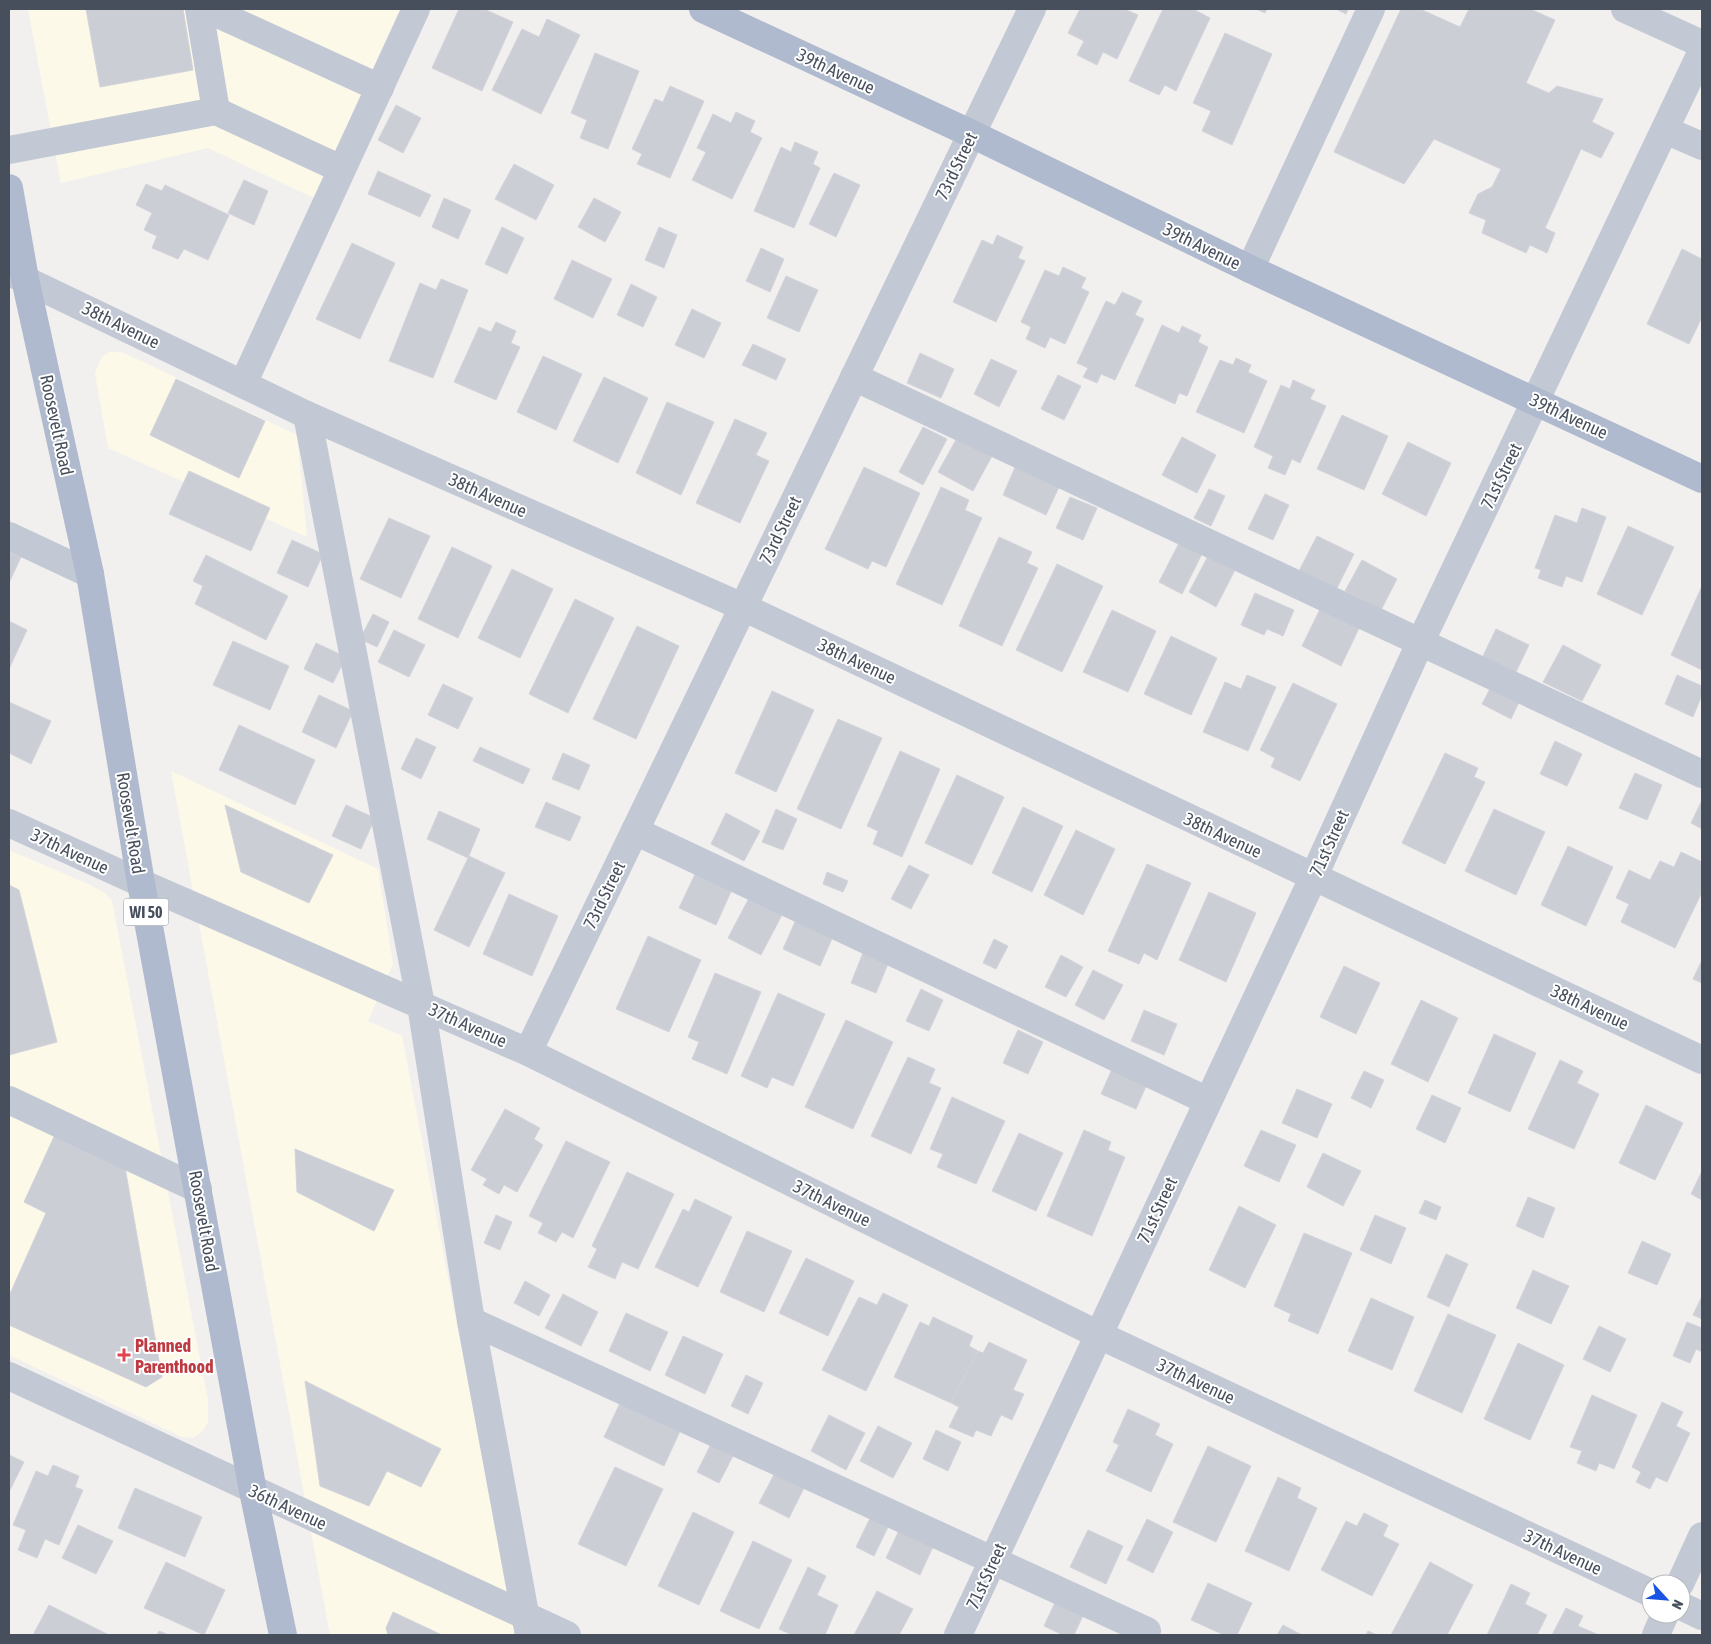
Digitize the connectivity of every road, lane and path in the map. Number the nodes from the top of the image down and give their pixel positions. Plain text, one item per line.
1 (199, 9) edge
2 (207, 9) edge
3 (416, 9) edge
4 (702, 9) edge
5 (1032, 9) edge
6 (1371, 9) edge
7 (1625, 9) edge
8 (1702, 44) edge
9 (1702, 51) edge
10 (380, 88) junction
11 (216, 111) junction
12 (1665, 130) junction
13 (972, 134) junction
14 (1702, 146) edge
15 (9, 150) edge
16 (342, 169) junction
17 (9, 188) edge
18 (1250, 269) junction
19 (17, 276) edge
20 (854, 377) junction
21 (243, 384) junction
22 (1537, 401) junction
23 (307, 415) junction
24 (1702, 479) edge
25 (9, 536) edge
26 (90, 574) junction
27 (743, 607) junction
28 (1420, 643) junction
29 (1702, 774) edge
30 (9, 823) edge
31 (635, 831) junction
32 (1314, 878) junction
33 (141, 883) junction
34 (420, 1005) junction
35 (528, 1052) junction
36 (1702, 1060) edge
37 (9, 1100) edge
38 (1208, 1101) junction
39 (198, 1189) junction
40 (471, 1321) junction
41 (1099, 1336) junction
42 (9, 1376) edge
43 (253, 1491) junction
44 (1702, 1536) edge
45 (993, 1561) junction
46 (1685, 1574) edge
47 (1641, 1587) edge
48 (528, 1626) edge
49 (1147, 1631) dead end
50 (283, 1635) edge
51 (567, 1635) edge
52 (958, 1635) edge

1 - 11 street
2 - 10 street
3 - 10 street
4 - 13 main road, 39th Avenue
5 - 13 street, 73rd Street
6 - 18 street
7 - 8 street
9 - 12 street, 71st Street
10 - 16 street
11 - 15 street
11 - 16 street
12 - 14 street
12 - 22 street, 71st Street
13 - 18 main road, 39th Avenue
13 - 20 street, 73rd Street
16 - 21 street
17 - 19 main road, Roosevelt Road / WI 50
18 - 22 main road, 39th Avenue
19 - 21 street, 38th Avenue
19 - 26 main road, Roosevelt Road / WI 50
20 - 27 street, 73rd Street
20 - 28 street
21 - 23 street, 38th Avenue
22 - 24 main road, 39th Avenue
22 - 28 street, 71st Street
23 - 27 street, 38th Avenue
23 - 34 street
25 - 26 street
26 - 33 main road, Roosevelt Road / WI 50
27 - 31 street, 73rd Street
27 - 32 street, 38th Avenue
28 - 29 street
28 - 32 street, 71st Street
30 - 33 street, 37th Avenue
31 - 35 street, 73rd Street
31 - 38 street
32 - 36 street, 38th Avenue
32 - 38 street, 71st Street
33 - 34 street, 37th Avenue
33 - 39 main road, Roosevelt Road / WI 50
34 - 35 street, 37th Avenue
34 - 40 street
35 - 41 street, 37th Avenue
37 - 39 street
38 - 41 street, 71st Street
39 - 43 main road, Roosevelt Road / WI 50
40 - 45 street
40 - 48 street
41 - 45 street, 71st Street
41 - 47 street, 37th Avenue
42 - 43 street, 36th Avenue
43 - 48 street, 36th Avenue
43 - 50 main road, Roosevelt Road / WI 50
44 - 46 street
45 - 49 street
45 - 52 street, 71st Street
48 - 51 street, 36th Avenue

